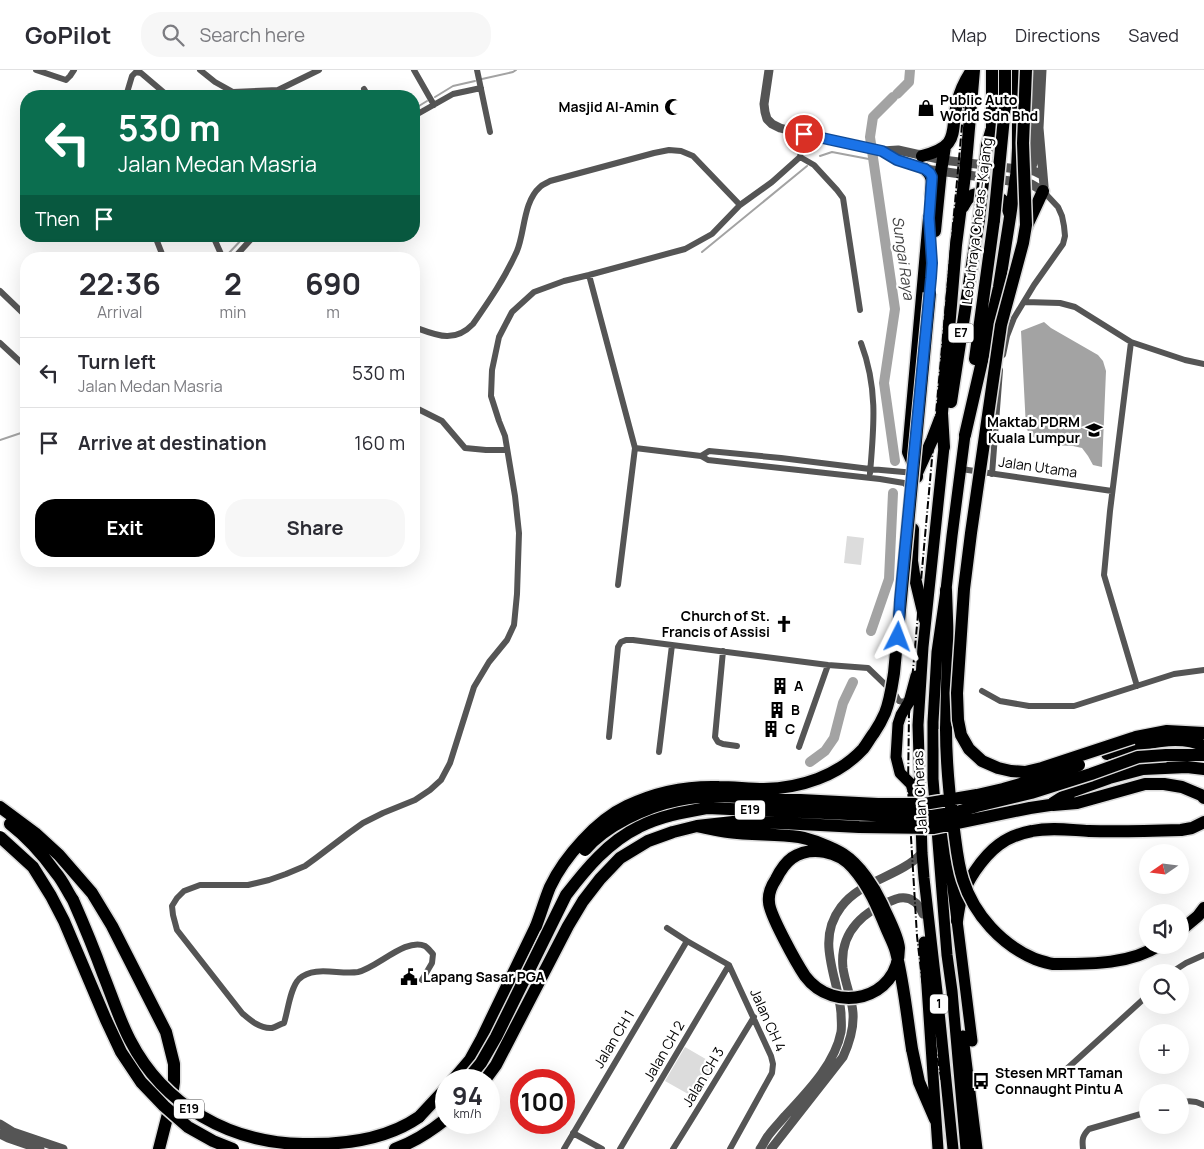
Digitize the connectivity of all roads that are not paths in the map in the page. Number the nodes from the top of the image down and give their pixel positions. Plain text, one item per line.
1 (36, 70) edge
2 (74, 70) edge
3 (200, 70) edge
4 (414, 70) edge
5 (477, 70) edge
6 (769, 70) edge
7 (973, 70) edge
8 (986, 70) edge
9 (992, 70) edge
10 (1005, 70) edge
11 (1018, 70) edge
12 (1026, 70) edge
13 (1034, 70) edge
14 (1042, 70) edge
15 (316, 71) edge
16 (481, 88) junction
17 (128, 90) edge
18 (161, 90) edge
19 (229, 90) edge
20 (278, 90) edge
21 (434, 105) junction
22 (420, 113) edge
23 (490, 132) dead end
24 (804, 134) junction
25 (987, 145) junction
26 (945, 147) junction
27 (800, 157) junction
28 (924, 162) junction
29 (942, 166) junction
30 (966, 169) junction
31 (1020, 173) junction
32 (1042, 174) junction
33 (1044, 191) junction
34 (740, 205) junction
35 (961, 212) junction
36 (1010, 217) junction
37 (929, 218) junction
38 (248, 242) edge
39 (239, 252) edge
40 (932, 263) junction
41 (589, 275) junction
42 (1000, 287) junction
43 (0, 291) edge
44 (1025, 302) junction
45 (20, 310) edge
46 (860, 310) dead end
47 (420, 329) edge
48 (1131, 342) junction
49 (0, 343) edge
50 (861, 343) dead end
51 (20, 361) edge
52 (1204, 364) edge
53 (420, 410) edge
54 (942, 413) junction
55 (965, 435) junction
56 (944, 447) junction
57 (635, 448) junction
58 (507, 450) junction
59 (701, 456) junction
60 (870, 469) junction
61 (961, 469) junction
62 (917, 473) junction
63 (992, 474) junction
64 (870, 478) junction
65 (1112, 491) junction
66 (916, 494) junction
67 (618, 585) dead end
68 (946, 590) junction
69 (925, 620) junction
70 (672, 645) junction
71 (922, 647) junction
72 (723, 651) junction
73 (828, 665) junction
74 (1204, 670) edge
75 (1137, 686) junction
76 (982, 691) dead end
77 (895, 694) junction
78 (910, 696) junction
79 (898, 724) junction
80 (1204, 733) edge
81 (609, 737) dead end
82 (737, 746) dead end
83 (1204, 746) edge
84 (799, 747) dead end
85 (659, 752) dead end
86 (1204, 755) edge
87 (1204, 769) edge
88 (933, 779) junction
89 (1204, 798) edge
90 (1050, 805) junction
91 (0, 807) edge
92 (0, 816) edge
93 (922, 816) junction
94 (1204, 822) edge
95 (697, 826) junction
96 (0, 836) edge
97 (922, 853) junction
98 (924, 878) junction
99 (1204, 908) edge
100 (922, 914) junction
101 (957, 921) junction
102 (1189, 924) edge
103 (536, 926) junction
104 (667, 928) dead end
105 (687, 941) junction
106 (1140, 954) edge
107 (1204, 955) edge
108 (1184, 964) edge
109 (729, 965) junction
110 (422, 980) dead end
111 (952, 991) junction
112 (1139, 1003) edge
113 (754, 1017) junction
114 (972, 1041) dead end
115 (462, 1069) edge
116 (476, 1069) edge
117 (494, 1069) edge
118 (1060, 1075) dead end
119 (435, 1100) edge
120 (1189, 1102) edge
121 (1204, 1105) edge
122 (435, 1110) edge
123 (802, 1110) junction
124 (1139, 1115) edge
125 (419, 1117) junction
126 (935, 1118) junction
127 (0, 1124) edge
128 (778, 1124) junction
129 (435, 1128) edge
130 (575, 1131) edge
131 (0, 1134) edge
132 (573, 1134) joint
133 (40, 1149) edge
134 (63, 1149) edge
135 (159, 1149) edge
136 (233, 1149) edge
137 (395, 1149) edge
138 (564, 1149) edge
139 (602, 1149) edge
140 (620, 1149) edge
141 (673, 1149) edge
142 (730, 1149) edge
143 (760, 1149) edge
144 (771, 1149) edge
145 (938, 1149) edge
146 (953, 1149) edge
147 (966, 1149) edge
148 (977, 1149) edge
149 (1083, 1149) edge

1 - 2 street
3 - 19 street
4 - 21 street
5 - 16 street
6 - 24 street
7 - 26 highway
7 - 30 highway
8 - 25 highway, E7
9 - 25 highway, E7
10 - 55 highway, Lebuhraya Cheras–Kajang / E7, bridge
11 - 31 highway
12 - 80 highway, bridge
13 - 31 street
14 - 32 street
15 - 20 street
16 - 21 street
16 - 23 street
17 - 18 street
21 - 22 street
24 - 27 street
24 - 28 street
25 - 56 highway, Lebuhraya Cheras–Kajang / E7, bridge
26 - 28 highway
26 - 29 highway
27 - 34 street
27 - 46 street
28 - 29 street
28 - 37 highway
29 - 30 street
29 - 40 highway
30 - 31 street
30 - 35 highway
31 - 32 street
31 - 33 street
31 - 36 highway
32 - 33 street
33 - 42 highway
33 - 44 street
34 - 41 street
34 - 47 street
35 - 36 highway
35 - 54 highway
36 - 42 highway
37 - 40 highway
37 - 62 highway
38 - 39 street
40 - 103 highway, bridge
41 - 57 street
41 - 58 street
42 - 55 highway
43 - 45 street
44 - 48 street
44 - 63 street
48 - 52 street
48 - 65 street
49 - 51 street
50 - 60 street
53 - 58 street
54 - 56 highway
54 - 62 highway
55 - 61 highway, Jalan Cheras / 1
56 - 69 highway, Jalan Cheras / 1
57 - 59 street
57 - 67 street
58 - 110 street
59 - 60 street
59 - 64 street
60 - 62 street
60 - 64 street
61 - 63 street, Jalan Utama
61 - 68 highway, Jalan Cheras / 1
62 - 66 highway
63 - 65 street, Jalan Utama
64 - 66 street
65 - 75 street
66 - 69 highway
68 - 88 highway, Jalan Cheras / 1
68 - 106 highway, bridge
69 - 71 highway, Jalan Cheras / 1
70 - 72 street
70 - 81 street
70 - 85 street
71 - 78 highway
71 - 93 highway, Jalan Cheras / 1
72 - 73 street
72 - 82 street
73 - 77 street
73 - 84 street
74 - 75 street
75 - 76 street
77 - 78 street
77 - 79 street
78 - 79 highway
79 - 93 highway
83 - 103 highway, bridge
86 - 116 highway, E19, bridge
87 - 90 highway, E19
88 - 101 highway
88 - 111 highway, Jalan Cheras / 1
89 - 90 highway
90 - 95 highway, E19, bridge
91 - 135 highway
92 - 125 highway, E19, bridge
93 - 97 highway, Jalan Cheras / 1
94 - 101 highway
95 - 117 highway, E19, bridge
95 - 126 highway, bridge
96 - 136 highway, E19, bridge
97 - 98 highway, Jalan Cheras / 1
97 - 128 street
98 - 100 highway
98 - 146 highway, Jalan Cheras / 1
99 - 102 highway
100 - 123 street
100 - 126 highway
101 - 114 highway
103 - 115 highway
104 - 105 street
105 - 109 street
105 - 130 street, Jalan CH 1
107 - 108 street
109 - 113 street, Jalan CH 4
109 - 140 street, Jalan CH 2
111 - 147 highway, Jalan Cheras / 1
111 - 148 highway
112 - 118 street
113 - 141 street, Jalan CH 3
113 - 142 street, Jalan CH 4
119 - 125 highway
120 - 121 street
122 - 125 highway, E19
123 - 128 street
123 - 144 street
124 - 149 street
126 - 145 highway
127 - 134 street
128 - 143 street
129 - 137 highway
131 - 133 street
132 - 138 street, Jalan CH 1
132 - 139 street

